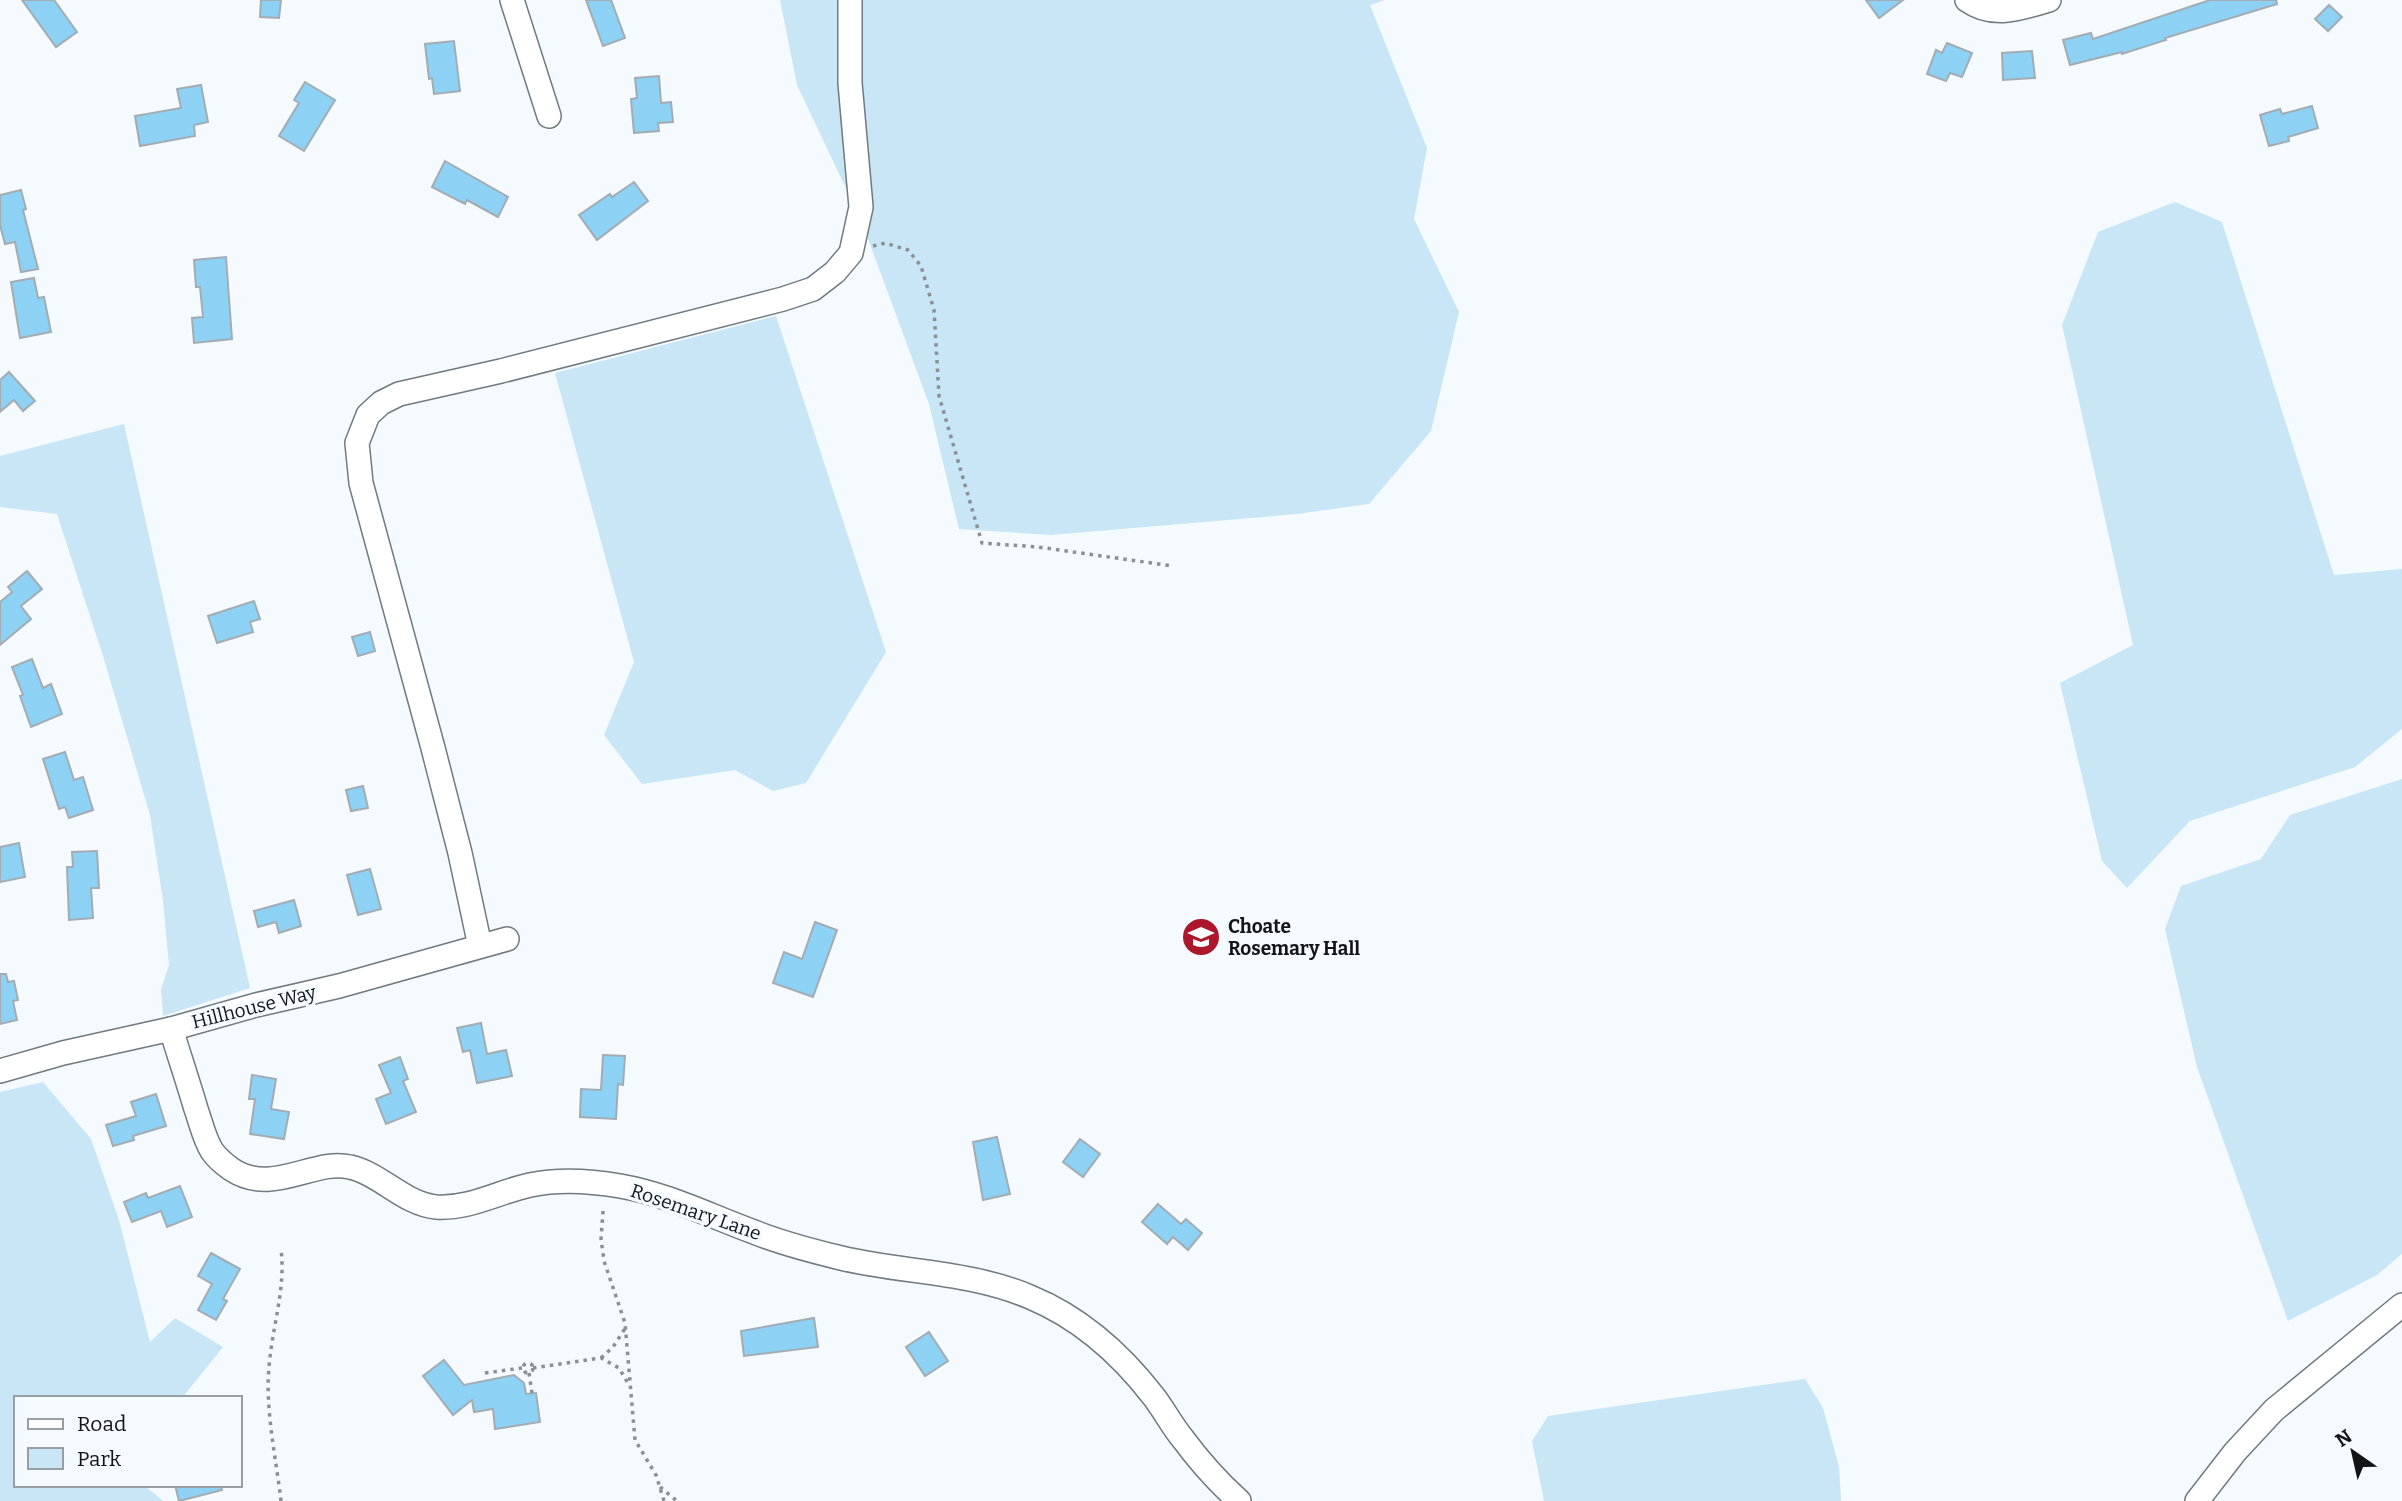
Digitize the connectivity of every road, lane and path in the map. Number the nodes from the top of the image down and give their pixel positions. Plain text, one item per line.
1 (512, 0) edge
2 (850, 0) edge
3 (1967, 0) edge
4 (2049, 0) edge
5 (549, 116) dead end
6 (851, 253) junction
7 (1173, 566) dead end
8 (507, 939) dead end
9 (480, 946) junction
10 (171, 1029) junction
11 (0, 1071) edge
12 (603, 1211) dead end
13 (281, 1249) dead end
14 (2402, 1306) edge
15 (626, 1327) junction
16 (601, 1358) junction
17 (533, 1368) junction
18 (526, 1371) junction
19 (485, 1373) dead end
20 (520, 1379) dead end
21 (631, 1388) junction
22 (532, 1393) dead end
23 (659, 1486) junction
24 (281, 1501) edge
25 (664, 1501) edge
26 (677, 1501) edge
27 (1239, 1501) edge
28 (2196, 1501) edge

1 - 5 street
2 - 6 street
3 - 4 street
6 - 7 path
6 - 9 street
8 - 9 street, Hillhouse Way
9 - 10 street, Hillhouse Way
10 - 11 street, Hillhouse Way
10 - 27 street, Rosemary Lane
12 - 15 path
13 - 24 path
14 - 28 street
15 - 16 path
15 - 21 path
16 - 17 path
16 - 21 path
17 - 18 path
17 - 18 path
18 - 19 path
18 - 20 path
18 - 22 path
21 - 23 path
23 - 25 path
23 - 26 path

